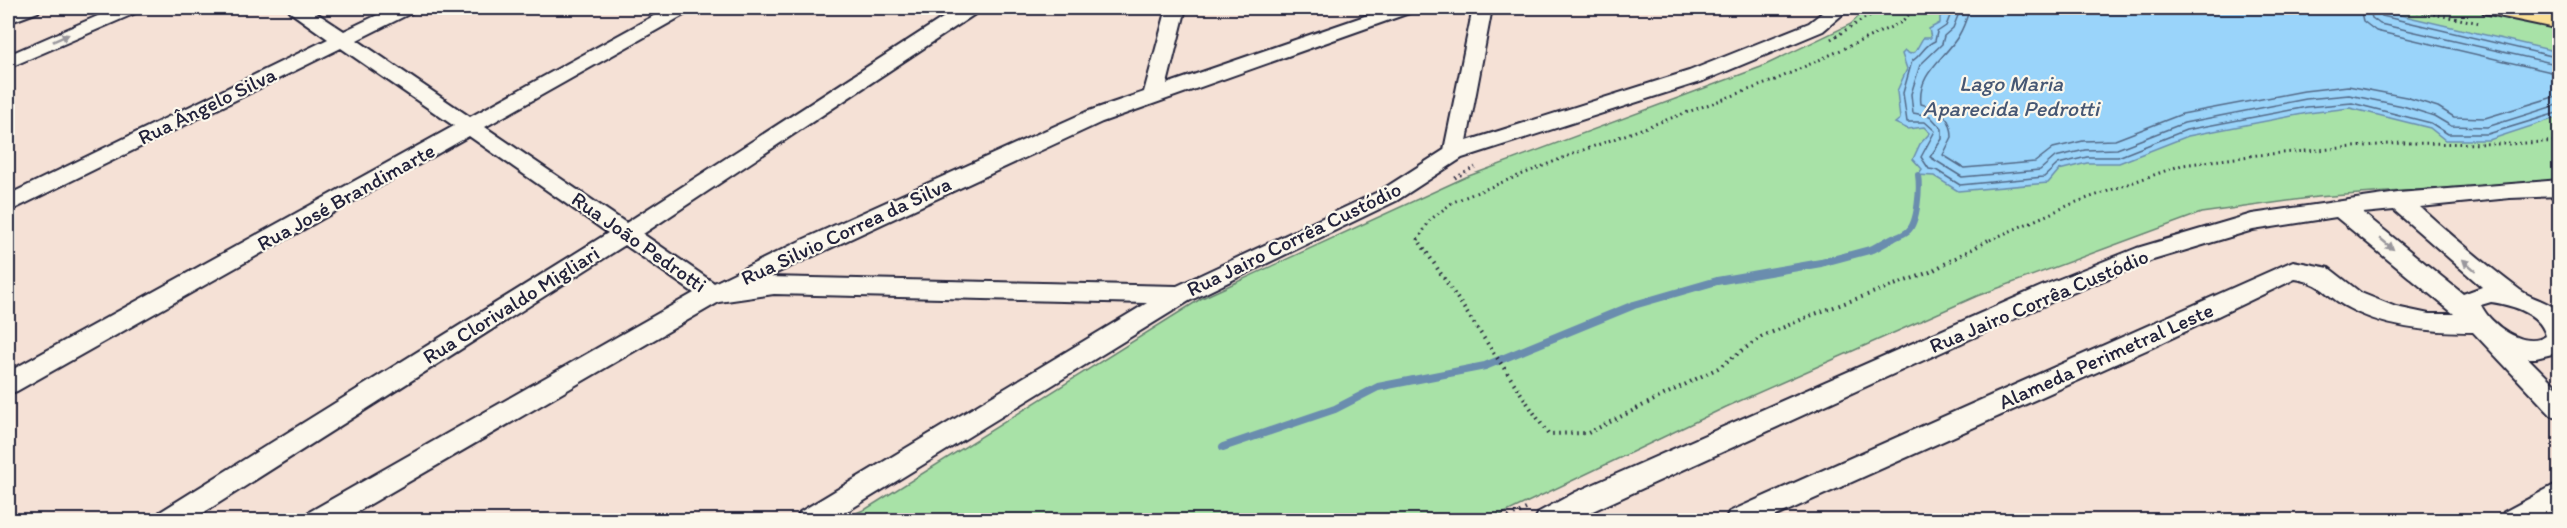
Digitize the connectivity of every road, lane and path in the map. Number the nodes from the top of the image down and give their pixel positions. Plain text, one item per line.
1 (30, 8) edge
2 (131, 8) edge
3 (297, 8) edge
4 (406, 8) edge
5 (682, 8) edge
6 (971, 8) edge
7 (1176, 8) edge
8 (1405, 8) edge
9 (1482, 8) edge
10 (1840, 8) edge
11 (1882, 8) edge
12 (1916, 8) edge
13 (2493, 8) edge
14 (8, 17) edge
15 (2559, 21) edge
16 (342, 40) junction
17 (1824, 42) dead end
18 (8, 62) edge
19 (1154, 95) junction
20 (472, 127) junction
21 (2559, 141) edge
22 (1454, 153) junction
23 (1479, 165) dead end
24 (1451, 181) dead end
25 (2559, 188) edge
26 (2398, 201) junction
27 (8, 204) edge
28 (2341, 208) junction
29 (626, 232) junction
30 (712, 294) junction
31 (1180, 295) junction
32 (2517, 298) junction
33 (2555, 320) edge
34 (2479, 323) junction
35 (8, 384) edge
36 (2559, 408) edge
37 (2559, 493) edge
38 (170, 520) edge
39 (319, 520) edge
40 (810, 520) edge
41 (1549, 520) edge
42 (1738, 520) edge
43 (2514, 520) edge

1 - 14 street
18 -> 2 street
3 - 16 street, Rua João Pedrotti
4 - 16 street, Rua Ângelo Silva
5 - 20 street, Rua José Brandimarte
6 - 29 street, Rua Clorivaldo Migliari
7 - 19 street
8 - 19 street, Rua Silvio Correa da Silva
9 - 22 street
10 - 22 street, Rua Jairo Corrêa Custódio
11 - 17 path
12 - 21 path
13 - 15 main road
16 - 20 street, Rua João Pedrotti
16 - 27 street, Rua Ângelo Silva
19 - 30 street, Rua Silvio Correa da Silva
20 - 29 street, Rua João Pedrotti
20 - 35 street, Rua José Brandimarte
22 - 31 street, Rua Jairo Corrêa Custódio
23 - 24 path
25 - 26 street, Rua Jairo Corrêa Custódio
26 - 28 street, Rua Jairo Corrêa Custódio
32 -> 26 street
28 -> 34 street
28 - 41 street, Rua Jairo Corrêa Custódio
29 - 30 street, Rua João Pedrotti
29 - 38 street, Rua Clorivaldo Migliari
30 - 31 street, Rua João Pedrotti
30 - 39 street, Rua Silvio Correa da Silva
31 - 40 street, Rua Jairo Corrêa Custódio
32 - 33 street
32 - 34 street
33 - 34 street
34 - 36 street
34 - 42 street, Alameda Perimetral Leste
37 - 43 street

